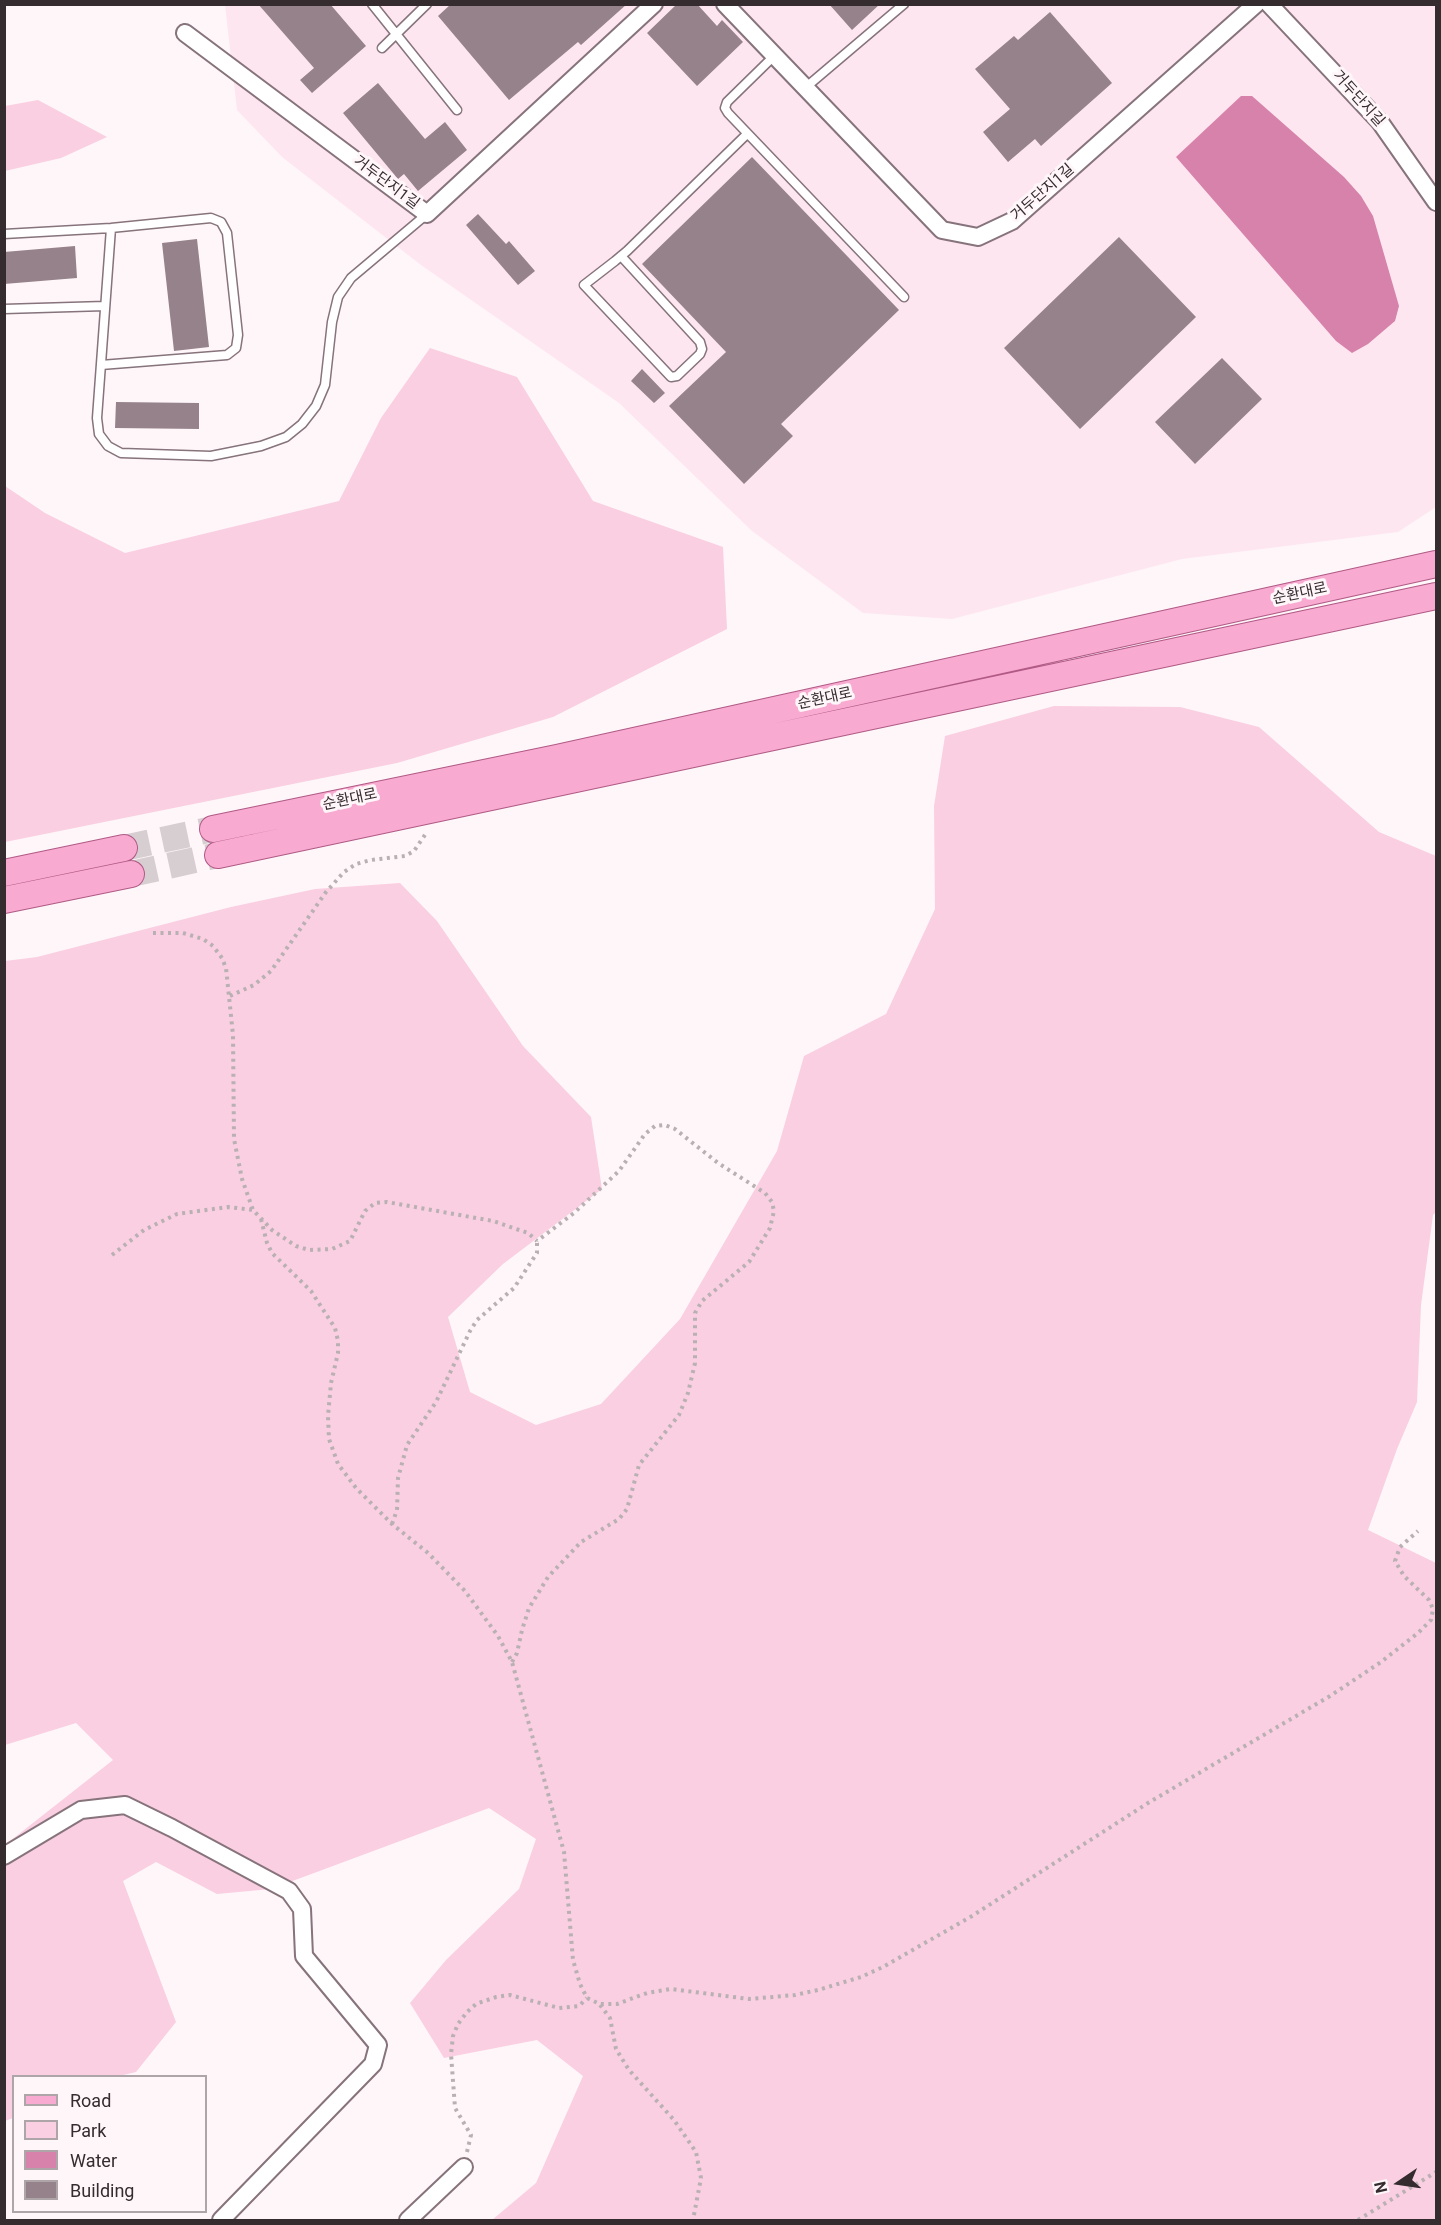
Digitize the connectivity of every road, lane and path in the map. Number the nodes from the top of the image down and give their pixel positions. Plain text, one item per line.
1 (372, 4) edge
2 (427, 4) edge
3 (654, 4) edge
4 (725, 4) edge
5 (904, 4) edge
6 (1256, 4) edge
7 (1269, 4) edge
8 (184, 33) dead end
9 (396, 34) junction
10 (382, 48) dead end
11 (774, 56) junction
12 (805, 88) junction
13 (457, 110) dead end
14 (747, 134) junction
15 (1437, 202) edge
16 (427, 214) junction
17 (111, 228) junction
18 (4, 234) edge
19 (621, 256) junction
20 (904, 297) dead end
21 (105, 306) junction
22 (4, 309) edge
23 (101, 365) junction
24 (1437, 564) edge
25 (1437, 596) edge
26 (428, 828) dead end
27 (213, 829) tunnel mouth
28 (124, 848) tunnel mouth
29 (218, 855) tunnel mouth
30 (4, 873) edge
31 (131, 874) tunnel mouth
32 (4, 900) edge
33 (153, 933) dead end
34 (230, 996) junction
35 (253, 1210) junction
36 (261, 1219) junction
37 (537, 1241) junction
38 (112, 1255) dead end
39 (392, 1524) junction
40 (1418, 1531) dead end
41 (512, 1662) junction
42 (4, 1856) edge
43 (587, 1998) junction
44 (600, 2004) junction
45 (464, 2167) joint
46 (1437, 2172) edge
47 (221, 2220) edge
48 (408, 2220) edge
49 (693, 2220) edge
50 (1358, 2220) edge

1 - 9 lane
2 - 9 lane
3 - 16 street, 거두단지1길
4 - 11 street, 거두단지1길
5 - 12 lane
6 - 12 street, 거두단지1길
7 - 15 street, 거두단지길
8 - 16 street, 거두단지1길
9 - 10 lane
9 - 13 lane
11 - 12 street, 거두단지1길
11 - 14 lane
14 - 19 lane
14 - 20 lane
16 - 23 lane
17 - 18 lane
17 - 21 lane
17 - 23 lane
19 - 19 lane
21 - 22 lane
21 - 23 lane
24 - 27 main road, 순환대로
25 - 29 main road, 순환대로
26 - 34 path
28 - 30 main road
31 - 32 main road
33 - 34 path
34 - 35 path
35 - 36 path
35 - 38 path
36 - 37 path
36 - 39 path
37 - 39 path
37 - 41 path
39 - 41 path
40 - 44 path
41 - 43 path
42 - 47 street
43 - 44 path
43 - 45 path
44 - 49 path
45 - 48 street
46 - 50 path

